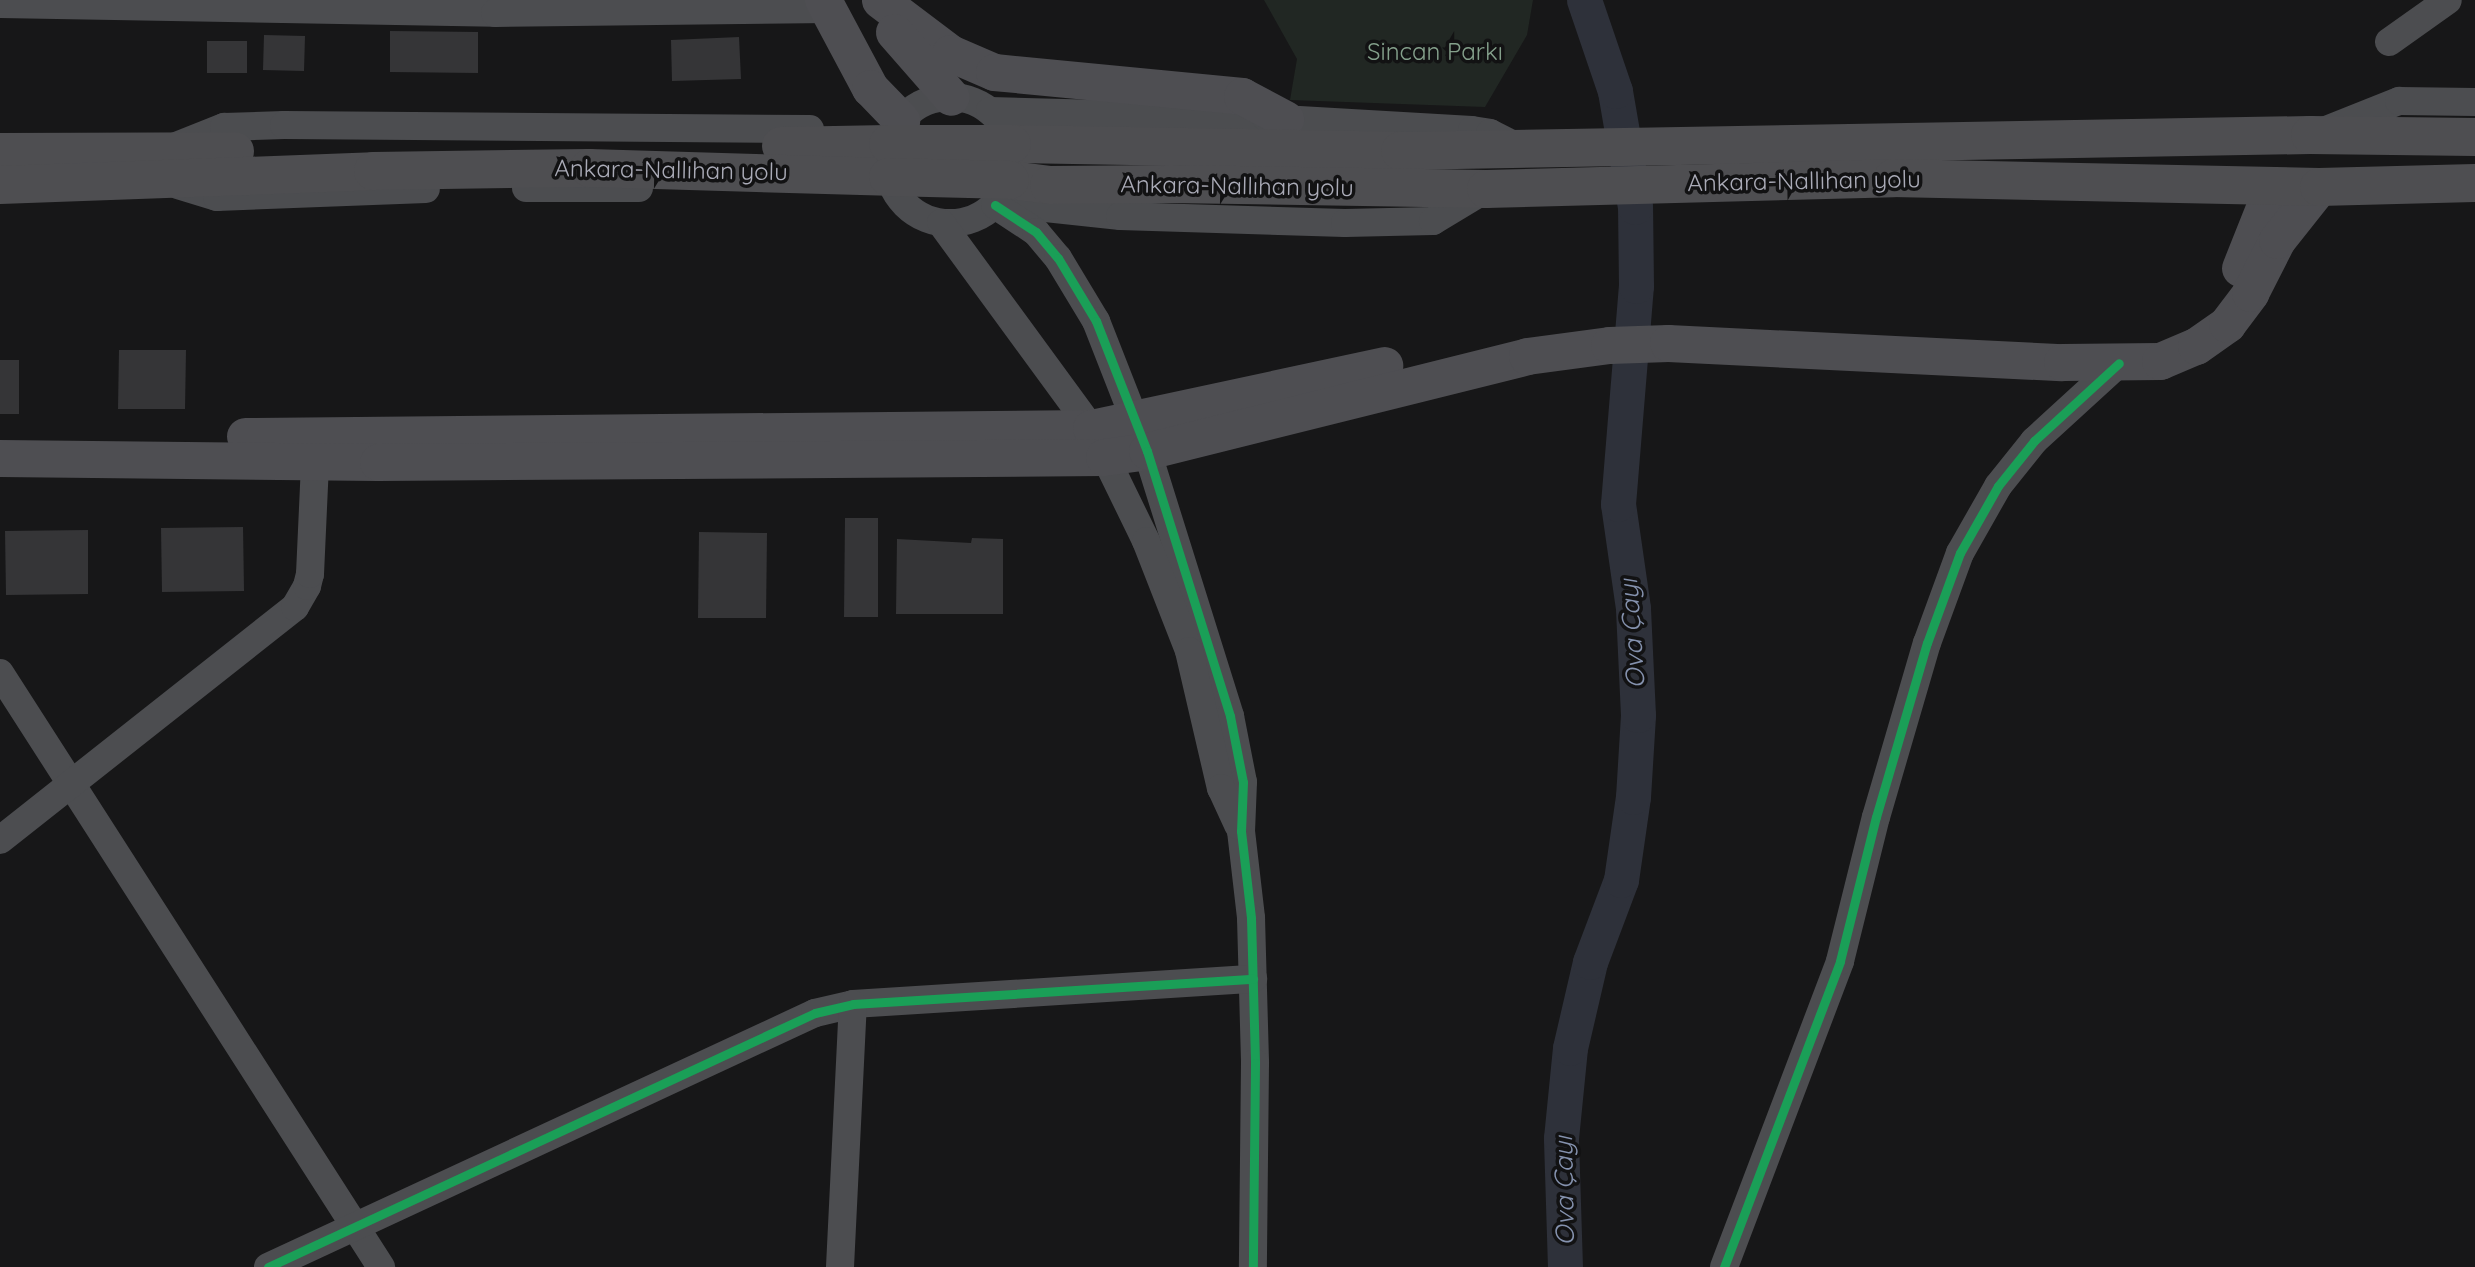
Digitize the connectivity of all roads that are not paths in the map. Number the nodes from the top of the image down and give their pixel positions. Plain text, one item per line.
1 (868, 0) edge
2 (880, 0) edge
3 (2448, 0) edge
4 (48, 2) edge
5 (0, 4) edge
6 (255, 4) edge
7 (826, 4) edge
8 (368, 5) edge
9 (2389, 42) dead end
10 (951, 97) junction
11 (2475, 102) edge
12 (990, 111) junction
13 (1285, 119) junction
14 (2310, 135) junction
15 (2475, 137) edge
16 (1050, 143) junction
17 (1525, 148) junction
18 (0, 152) edge
19 (893, 153) junction
20 (1773, 163) junction
21 (160, 166) junction
22 (1004, 183) junction
23 (2475, 183) edge
24 (0, 185) edge
25 (1049, 185) junction
26 (2273, 185) junction
27 (2319, 187) junction
28 (1486, 189) junction
29 (941, 223) junction
30 (2119, 363) junction
31 (1141, 434) junction
32 (0, 438) edge
33 (1097, 443) junction
34 (0, 458) edge
35 (315, 461) junction
36 (0, 673) edge
37 (72, 785) junction
38 (1241, 831) junction
39 (0, 840) edge
40 (1252, 979) junction
41 (853, 1004) junction
42 (355, 1226) junction
43 (268, 1267) edge
44 (381, 1267) edge
45 (840, 1267) edge
46 (1253, 1267) edge
47 (1724, 1267) edge

1 - 10 main road
2 - 13 main road
3 - 9 street
4 - 5 street
4 - 6 street
6 - 8 street
7 - 8 street
7 - 19 main road
10 - 12 street
10 - 19 street
11 - 14 street
12 - 13 street
12 - 22 street
13 - 17 street
14 - 15 highway, Ankara-Nallıhan yolu
14 - 20 highway, Ankara-Nallıhan yolu
16 - 17 highway, Ankara-Nallıhan yolu
16 - 22 highway, Ankara-Nallıhan yolu
16 - 25 highway
17 - 20 highway, Ankara-Nallıhan yolu
18 - 21 highway, Ankara-Nallıhan yolu
19 - 21 highway, Ankara-Nallıhan yolu
19 - 21 street
19 - 22 highway, Ankara-Nallıhan yolu, bridge
19 - 29 street
20 - 26 highway, Ankara-Nallıhan yolu
20 - 28 highway, Ankara-Nallıhan yolu
21 - 24 highway, Ankara-Nallıhan yolu
22 - 25 highway, Ankara-Nallıhan yolu
22 - 28 street
22 - 29 street
22 - 31 street
23 - 27 highway, Ankara-Nallıhan yolu
25 - 28 highway, Ankara-Nallıhan yolu
26 - 27 highway, Ankara-Nallıhan yolu
26 - 31 main road
27 - 30 main road
29 - 33 street
30 - 31 main road
30 - 47 street
31 - 33 main road
31 - 38 street
32 - 33 main road
33 - 35 main road
33 - 38 street
34 - 35 main road
35 - 37 street
36 - 37 street
37 - 39 street
37 - 42 street
38 - 40 street
40 - 41 street
40 - 46 street
41 - 42 street
41 - 45 street
42 - 43 street
42 - 44 street

